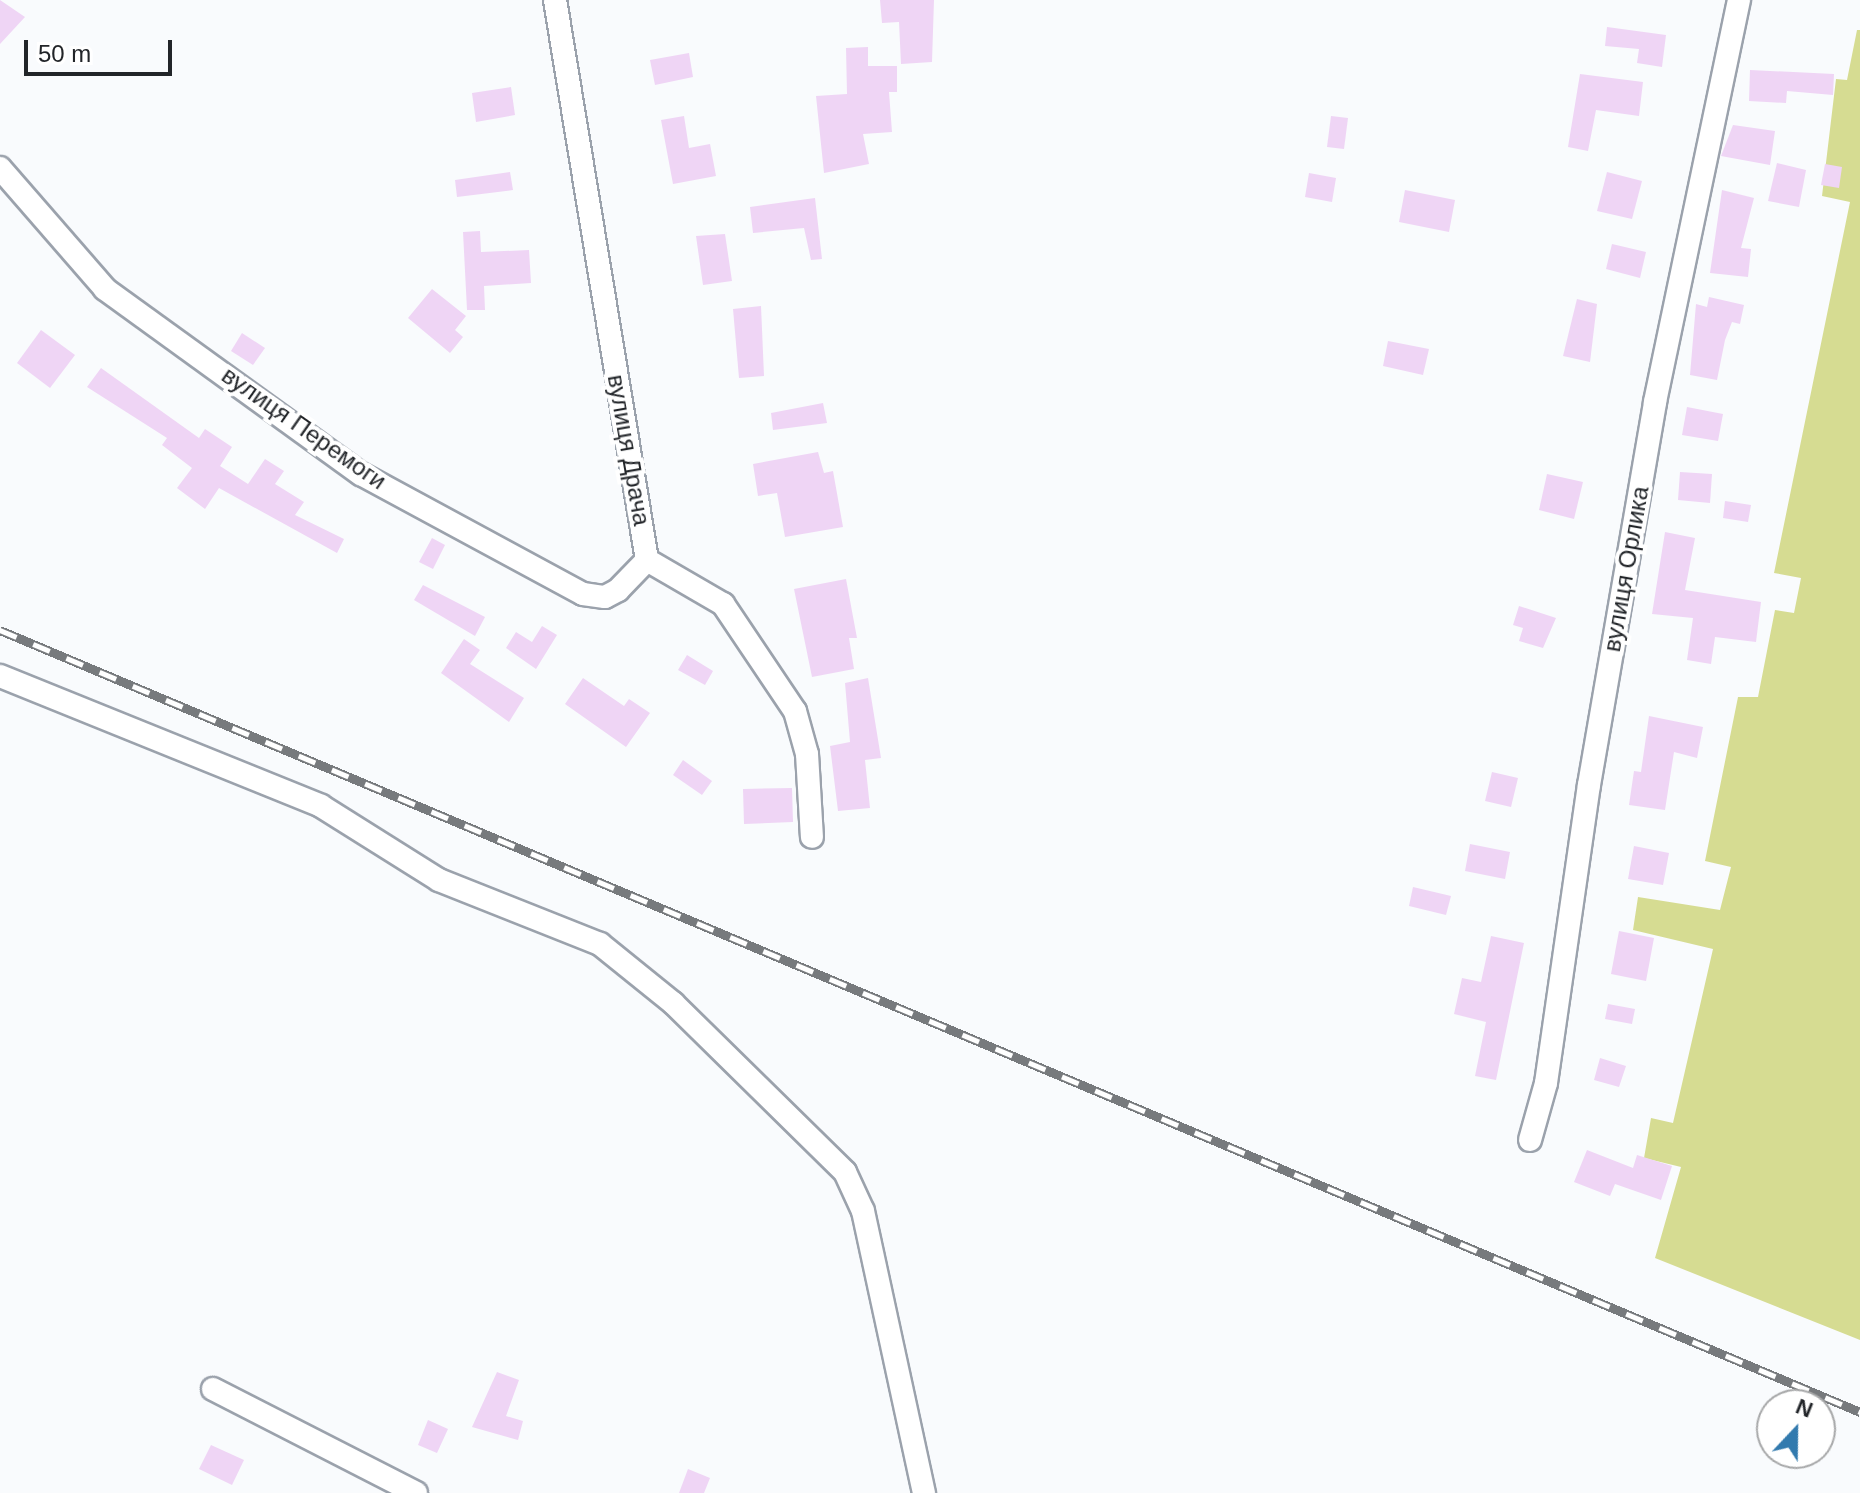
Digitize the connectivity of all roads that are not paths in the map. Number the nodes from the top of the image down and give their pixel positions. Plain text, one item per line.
1 (555, 0) edge
2 (1739, 0) edge
3 (0, 168) edge
4 (647, 560) junction
5 (0, 676) edge
6 (812, 837) dead end
7 (1530, 1140) dead end
8 (213, 1389) dead end
9 (416, 1493) edge
10 (924, 1493) edge

1 - 4 street, вулиця Драча
2 - 7 street, вулиця Орлика
3 - 4 street, вулиця Перемоги
4 - 6 street, вулиця Драча
5 - 10 street
8 - 9 street

